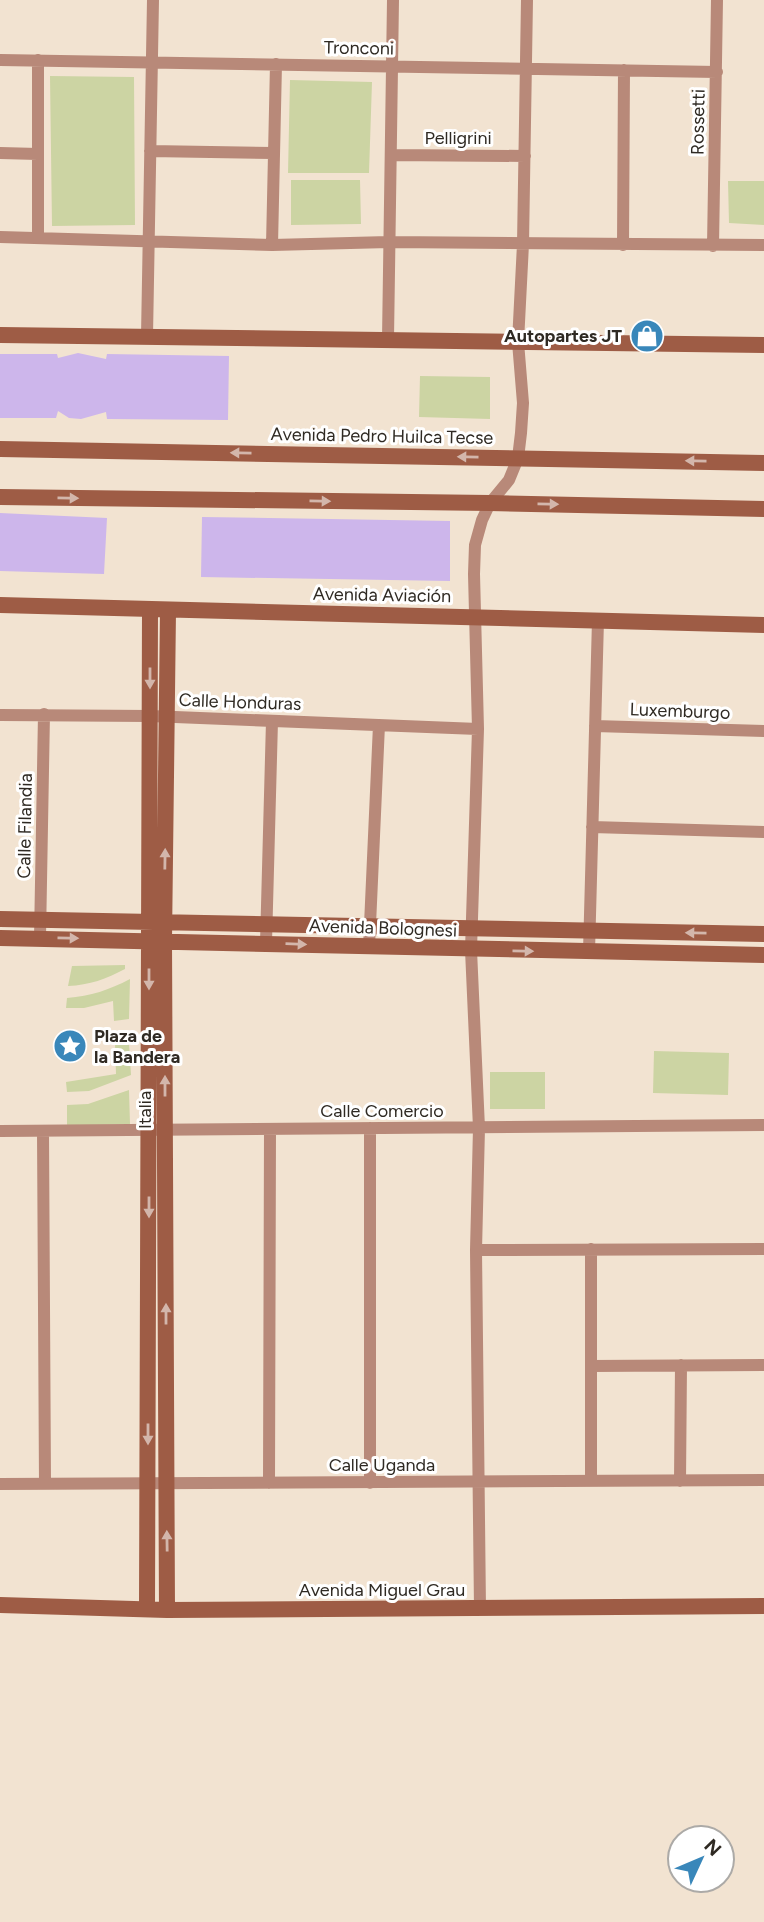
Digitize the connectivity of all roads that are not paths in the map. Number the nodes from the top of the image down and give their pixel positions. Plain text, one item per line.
1 (153, 0) edge
2 (393, 0) edge
3 (527, 0) edge
4 (717, 0) edge
5 (0, 60) edge
6 (38, 60) junction
7 (152, 62) junction
8 (276, 64) junction
9 (392, 66) junction
10 (526, 68) junction
11 (624, 70) junction
12 (717, 72) junction
13 (150, 151) junction
14 (0, 153) edge
15 (273, 153) junction
16 (38, 154) junction
17 (391, 155) junction
18 (524, 156) junction
19 (0, 237) edge
20 (38, 238) junction
21 (149, 239) junction
22 (389, 242) junction
23 (272, 244) junction
24 (523, 244) junction
25 (623, 245) junction
26 (764, 245) edge
27 (713, 246) junction
28 (0, 335) edge
29 (147, 337) junction
30 (388, 339) junction
31 (518, 342) junction
32 (764, 345) edge
33 (0, 449) edge
34 (518, 458) junction
35 (764, 463) edge
36 (0, 497) edge
37 (490, 503) junction
38 (764, 509) edge
39 (0, 605) edge
40 (150, 610) junction
41 (168, 611) junction
42 (477, 617) junction
43 (598, 620) junction
44 (764, 625) edge
45 (0, 715) edge
46 (44, 715) junction
47 (150, 716) junction
48 (167, 717) junction
49 (272, 721) junction
50 (379, 725) junction
51 (595, 726) junction
52 (478, 729) junction
53 (764, 731) edge
54 (592, 828) junction
55 (764, 832) edge
56 (0, 919) edge
57 (40, 919) junction
58 (157, 922) junction
59 (266, 924) junction
60 (370, 926) junction
61 (472, 928) junction
62 (590, 930) junction
63 (764, 934) edge
64 (40, 937) junction
65 (0, 938) edge
66 (157, 940) junction
67 (266, 943) junction
68 (369, 947) junction
69 (471, 950) junction
70 (589, 952) junction
71 (764, 955) edge
72 (764, 1125) edge
73 (370, 1128) junction
74 (479, 1128) junction
75 (270, 1129) junction
76 (157, 1130) junction
77 (0, 1131) edge
78 (43, 1132) junction
79 (591, 1249) junction
80 (764, 1249) edge
81 (476, 1250) junction
82 (764, 1365) edge
83 (591, 1366) junction
84 (681, 1366) junction
85 (764, 1480) edge
86 (591, 1481) junction
87 (680, 1481) junction
88 (478, 1482) junction
89 (45, 1483) junction
90 (269, 1483) junction
91 (370, 1483) junction
92 (0, 1484) edge
93 (148, 1484) junction
94 (166, 1484) junction
95 (0, 1605) edge
96 (764, 1606) edge
97 (147, 1609) junction
98 (480, 1609) junction
99 (167, 1610) junction

1 - 7 street
2 - 9 street
3 - 10 street
4 - 12 street, Rossetti
5 - 6 street, Tronconi
6 - 7 street, Tronconi
6 - 16 street
7 - 8 street, Tronconi
7 - 13 street
8 - 9 street, Tronconi
8 - 15 street
9 - 10 street, Tronconi
9 - 17 street
10 - 11 street, Tronconi
10 - 18 street
11 - 12 street, Tronconi
11 - 25 street
12 - 27 street, Rossetti
13 - 15 street
13 - 21 street
14 - 16 street
15 - 23 street
16 - 20 street
17 - 18 street, Pelligrini
17 - 22 street
18 - 24 street
19 - 20 street
20 - 21 street
21 - 23 street
21 - 29 street
22 - 23 street
22 - 24 street
22 - 30 street
24 - 25 street
24 - 31 street
25 - 27 street
26 - 27 street
28 - 29 street
29 - 30 street
30 - 31 street
31 - 32 street
31 - 34 street
34 -> 33 street, Avenida Pedro Huilca Tecse
35 -> 34 street, Avenida Pedro Huilca Tecse
34 - 37 street
36 -> 37 street
37 -> 38 street
37 - 42 street
39 - 40 street, Avenida Aviación
40 - 41 street, Avenida Aviación
40 -> 47 street
41 - 42 street, Avenida Aviación
41 - 48 street, Italia
42 - 43 street, Avenida Aviación
42 - 52 street
43 - 44 street, Avenida Aviación
43 - 51 street
45 - 46 street, Calle Honduras
46 - 47 street, Calle Honduras
46 - 57 street, Calle Filandia
47 - 48 street, Calle Honduras
47 - 58 street
48 - 49 street, Calle Honduras
58 -> 48 street, Italia
49 - 50 street, Calle Honduras
49 - 59 street
50 - 52 street, Calle Honduras
50 - 60 street
51 - 53 street, Luxemburgo
51 - 54 street
52 - 61 street
54 - 55 street
54 - 62 street
56 - 57 street, Avenida Bolognesi
57 - 58 street, Avenida Bolognesi
57 - 64 street, Calle Filandia
58 - 59 street, Avenida Bolognesi
58 - 66 street, Italia
59 - 60 street, Avenida Bolognesi
59 - 67 street
60 - 61 street, Avenida Bolognesi
60 - 68 street
61 - 62 street, Avenida Bolognesi
61 - 69 street
63 -> 62 street, Avenida Bolognesi
62 - 70 street
64 - 65 street, Avenida Bolognesi
64 -> 66 street, Avenida Bolognesi
66 - 67 street, Avenida Bolognesi
66 - 76 street, Italia
67 -> 68 street, Avenida Bolognesi
68 - 69 street, Avenida Bolognesi
69 -> 70 street, Avenida Bolognesi
69 - 74 street
70 - 71 street, Avenida Bolognesi
72 - 74 street, Calle Comercio
73 - 74 street, Calle Comercio
73 - 75 street, Calle Comercio
73 - 91 street
74 - 81 street
75 - 76 street, Calle Comercio
75 - 90 street
76 - 78 street, Calle Comercio
76 -> 93 street
94 -> 76 street, Italia
77 - 78 street, Calle Comercio
78 - 89 street
79 - 80 street
79 - 81 street
79 - 83 street
81 - 88 street
82 - 84 street
83 - 84 street
83 - 86 street
84 - 87 street
85 - 87 street, Calle Uganda
86 - 87 street, Calle Uganda
86 - 88 street, Calle Uganda
88 - 91 street, Calle Uganda
88 - 98 street
89 - 92 street, Calle Uganda
89 - 93 street, Calle Uganda
90 - 91 street, Calle Uganda
90 - 94 street, Calle Uganda
93 - 94 street, Calle Uganda
93 - 97 street
99 -> 94 street, Italia
95 - 97 street, Avenida Miguel Grau
96 - 98 street, Avenida Miguel Grau
97 - 99 street, Avenida Miguel Grau
98 - 99 street, Avenida Miguel Grau

